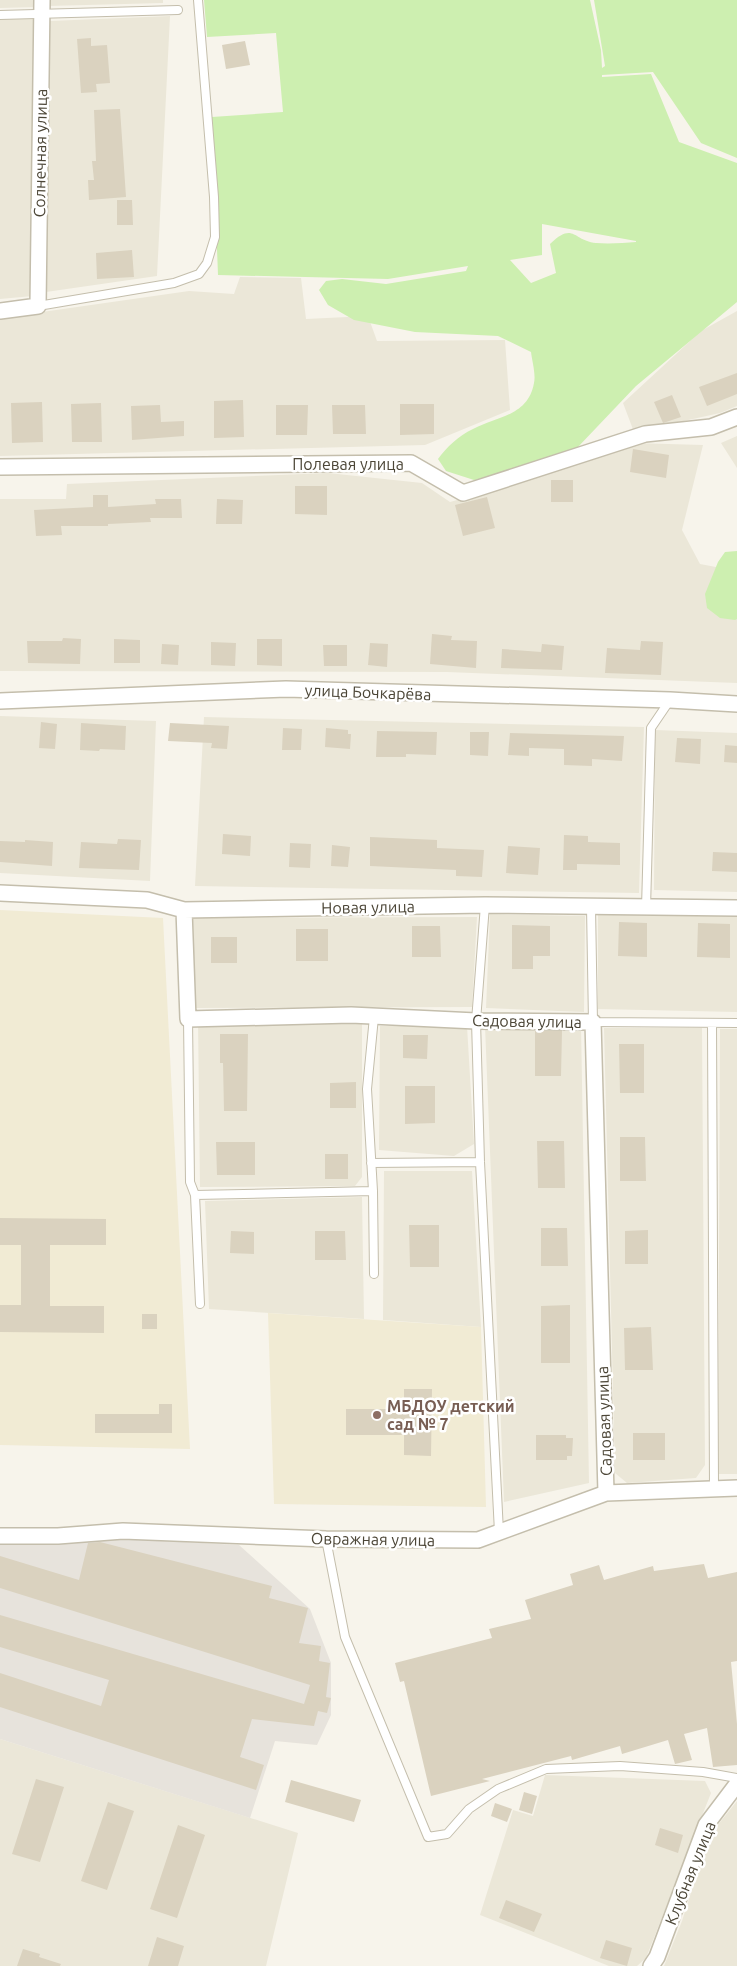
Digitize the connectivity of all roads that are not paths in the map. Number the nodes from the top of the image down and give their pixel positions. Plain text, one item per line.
1 (198, 0) edge
2 (42, 7) edge
3 (178, 10) dead end
4 (0, 15) edge
5 (38, 306) junction
6 (0, 311) edge
7 (737, 417) edge
8 (0, 467) edge
9 (670, 700) junction
10 (0, 701) edge
11 (737, 704) edge
12 (0, 893) edge
13 (485, 905) junction
14 (591, 907) junction
15 (646, 908) junction
16 (737, 908) edge
17 (184, 910) junction
18 (374, 1016) junction
19 (188, 1019) junction
20 (476, 1021) junction
21 (593, 1022) junction
22 (712, 1023) junction
23 (737, 1023) edge
24 (480, 1162) junction
25 (371, 1163) junction
26 (373, 1191) junction
27 (195, 1195) junction
28 (374, 1274) dead end
29 (200, 1304) dead end
30 (714, 1488) junction
31 (737, 1488) edge
32 (606, 1493) junction
33 (499, 1532) junction
34 (0, 1536) edge
35 (326, 1539) junction
36 (737, 1778) edge
37 (737, 1784) edge
38 (651, 1966) edge

1 - 5 lane
2 - 3 lane
2 - 4 lane
2 - 5 street, Солнечная улица
5 - 6 street
7 - 8 street, Полевая улица
9 - 10 street, улица Бочкарёва
9 - 11 street, улица Бочкарёва
9 - 15 lane
12 - 17 street, Новая улица
13 - 14 street, Новая улица
13 - 17 street, Новая улица
13 - 20 lane
14 - 15 street, Новая улица
14 - 21 lane
15 - 16 street, Новая улица
17 - 19 street
18 - 19 street, Садовая улица
18 - 20 street, Садовая улица
18 - 25 lane
19 - 27 lane
20 - 21 street, Садовая улица
20 - 24 lane
21 - 22 lane
21 - 32 street, Садовая улица
22 - 23 lane
22 - 30 lane
24 - 25 lane
24 - 33 lane
25 - 26 lane
26 - 27 lane
26 - 28 lane
27 - 29 lane
30 - 31 street, Овражная улица
30 - 32 street, Овражная улица
32 - 33 street, Овражная улица
33 - 35 street, Овражная улица
34 - 35 street, Овражная улица
35 - 36 lane
37 - 38 street, Клубная улица

